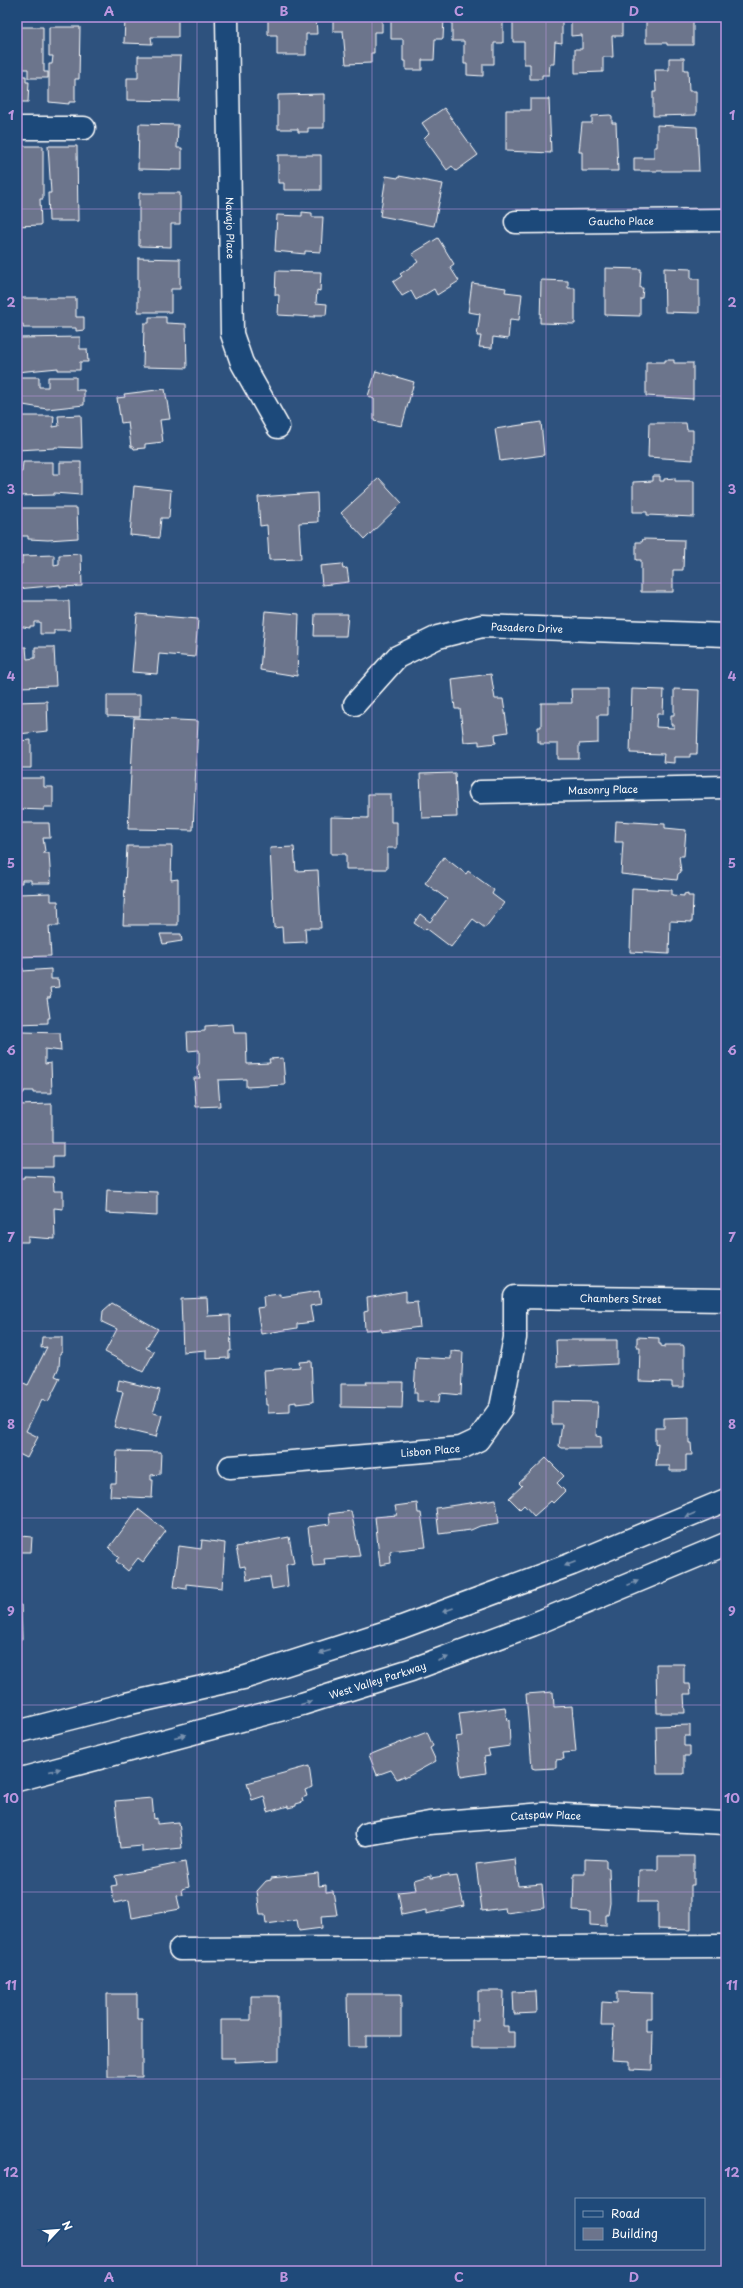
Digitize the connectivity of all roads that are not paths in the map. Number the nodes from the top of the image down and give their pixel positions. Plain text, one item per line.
1 (227, 17) edge
2 (17, 128) edge
3 (84, 128) dead end
4 (726, 220) edge
5 (516, 222) dead end
6 (278, 427) dead end
7 (726, 635) edge
8 (355, 704) dead end
9 (726, 787) edge
10 (480, 792) dead end
11 (515, 1297) joint
12 (726, 1300) edge
13 (230, 1467) dead end
14 (726, 1500) edge
15 (726, 1544) edge
16 (17, 1732) edge
17 (17, 1780) edge
18 (726, 1823) edge
19 (367, 1834) dead end
20 (726, 1946) edge
21 (180, 1949) dead end

1 - 6 street, Navajo Place
2 - 3 street
4 - 5 street, Gaucho Place
7 - 8 street, Pasadero Drive
9 - 10 street, Masonry Place
11 - 12 street, Chambers Street
11 - 13 street, Lisbon Place
14 -> 16 street
17 -> 15 street, West Valley Parkway
18 - 19 street, Catspaw Place
20 - 21 street

